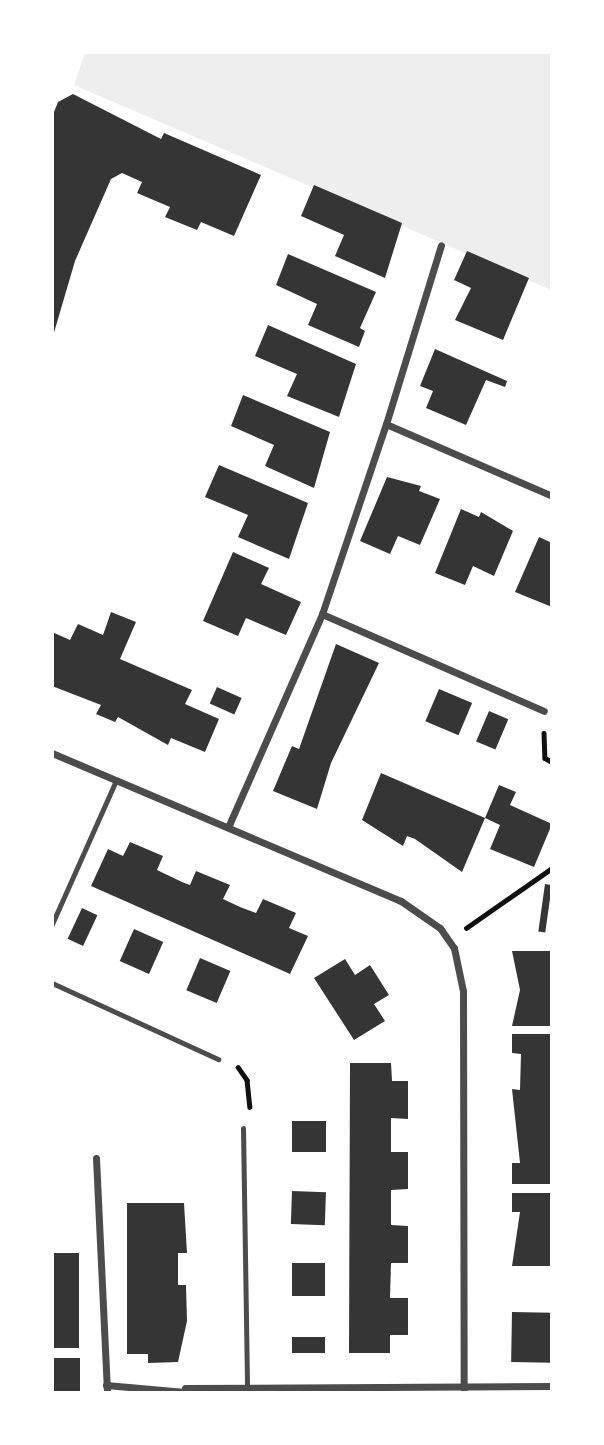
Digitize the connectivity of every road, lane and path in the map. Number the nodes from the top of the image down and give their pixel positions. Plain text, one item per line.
1 (441, 245) dead end
2 (386, 424) junction
3 (551, 496) edge
4 (322, 614) junction
5 (544, 711) joint
6 (52, 753) edge
7 (551, 762) edge
8 (116, 780) junction
9 (229, 825) junction
10 (551, 868) edge
11 (52, 924) edge
12 (448, 940) junction
13 (52, 983) edge
14 (218, 1059) joint
15 (243, 1128) joint
16 (96, 1158) dead end
17 (551, 1386) edge
18 (106, 1389) edge
19 (464, 1389) edge
20 (184, 1390) edge
21 (246, 1390) edge

1 - 2 street
2 - 3 street
2 - 4 street
4 - 5 street
4 - 9 street
5 - 7 path
6 - 8 street
8 - 9 street
8 - 11 lane
9 - 12 street
10 - 12 path
12 - 19 street
13 - 14 lane
14 - 15 path
15 - 21 lane
16 - 18 street
17 - 19 street
18 - 20 street
19 - 21 street
20 - 21 street

